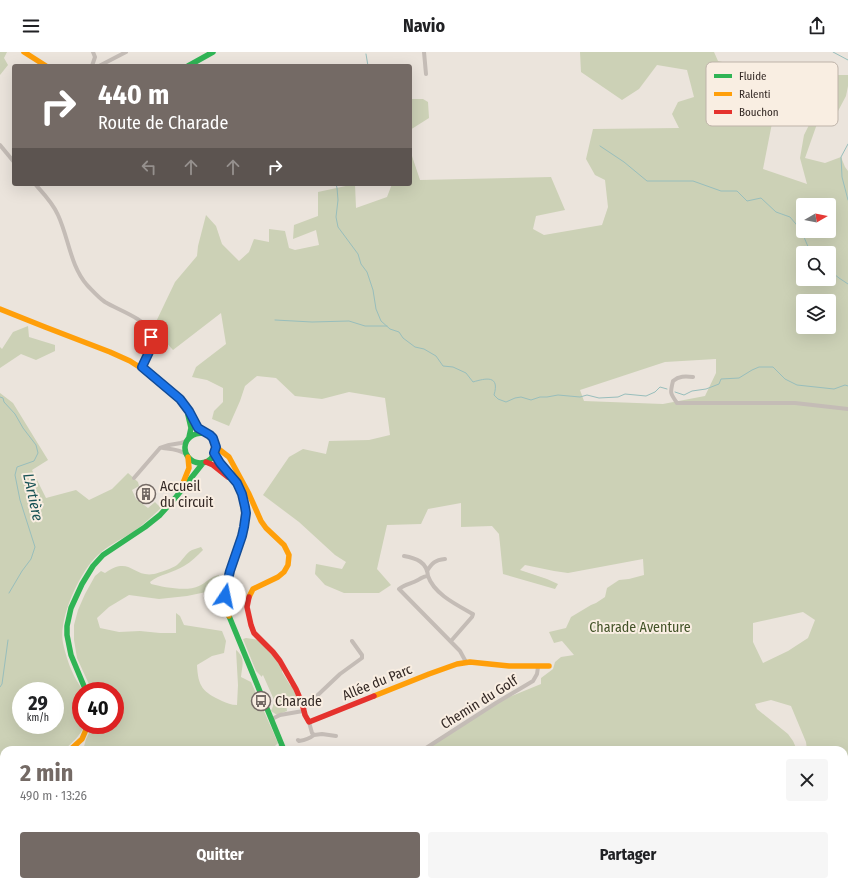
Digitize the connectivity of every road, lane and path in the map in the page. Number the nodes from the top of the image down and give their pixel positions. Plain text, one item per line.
1 (24, 52) edge
2 (93, 52) edge
3 (126, 52) edge
4 (213, 52) edge
5 (424, 52) edge
6 (43, 64) edge
7 (93, 64) edge
8 (103, 64) edge
9 (192, 64) edge
10 (426, 74) dead end
11 (0, 145) edge
12 (12, 160) edge
13 (37, 186) edge
14 (0, 308) edge
15 (142, 367) junction
16 (693, 377) dead end
17 (184, 405) junction
18 (848, 409) edge
19 (206, 433) junction
20 (188, 439) junction
21 (160, 448) junction
22 (215, 450) junction
23 (187, 455) junction
24 (204, 462) junction
25 (134, 478) dead end
26 (239, 488) junction
27 (177, 496) junction
28 (404, 556) dead end
29 (445, 559) dead end
30 (427, 573) junction
31 (352, 641) dead end
32 (451, 641) junction
33 (466, 662) junction
34 (549, 666) dead end
35 (538, 667) junction
36 (82, 682) edge
37 (303, 710) junction
38 (272, 719) junction
39 (310, 722) junction
40 (84, 734) edge
41 (314, 735) junction
42 (336, 736) dead end
43 (298, 740) dead end
44 (74, 746) edge
45 (283, 746) edge
46 (430, 746) edge

1 - 6 street
2 - 7 street
3 - 8 street
4 - 9 street
5 - 10 street
11 - 12 street
13 - 15 street
14 - 15 street
15 - 17 street
16 - 18 street
17 - 19 street
17 - 20 street
19 - 20 street
19 - 22 street
20 - 21 street
20 - 23 street
21 - 23 street
21 - 25 street
22 - 24 street
22 - 26 street
22 - 37 street
23 - 24 street
23 - 27 street
24 - 26 street
24 - 27 street
26 - 38 street
27 - 36 street
28 - 30 street
29 - 30 street
30 - 32 street
30 - 32 street
31 - 37 street
32 - 33 street
33 - 35 street
33 - 39 street, Allée du Parc
34 - 35 street
35 - 46 street, Chemin du Golf
37 - 38 street
37 - 39 street
38 - 45 street
39 - 41 street
40 - 44 street
41 - 42 street
41 - 43 street

